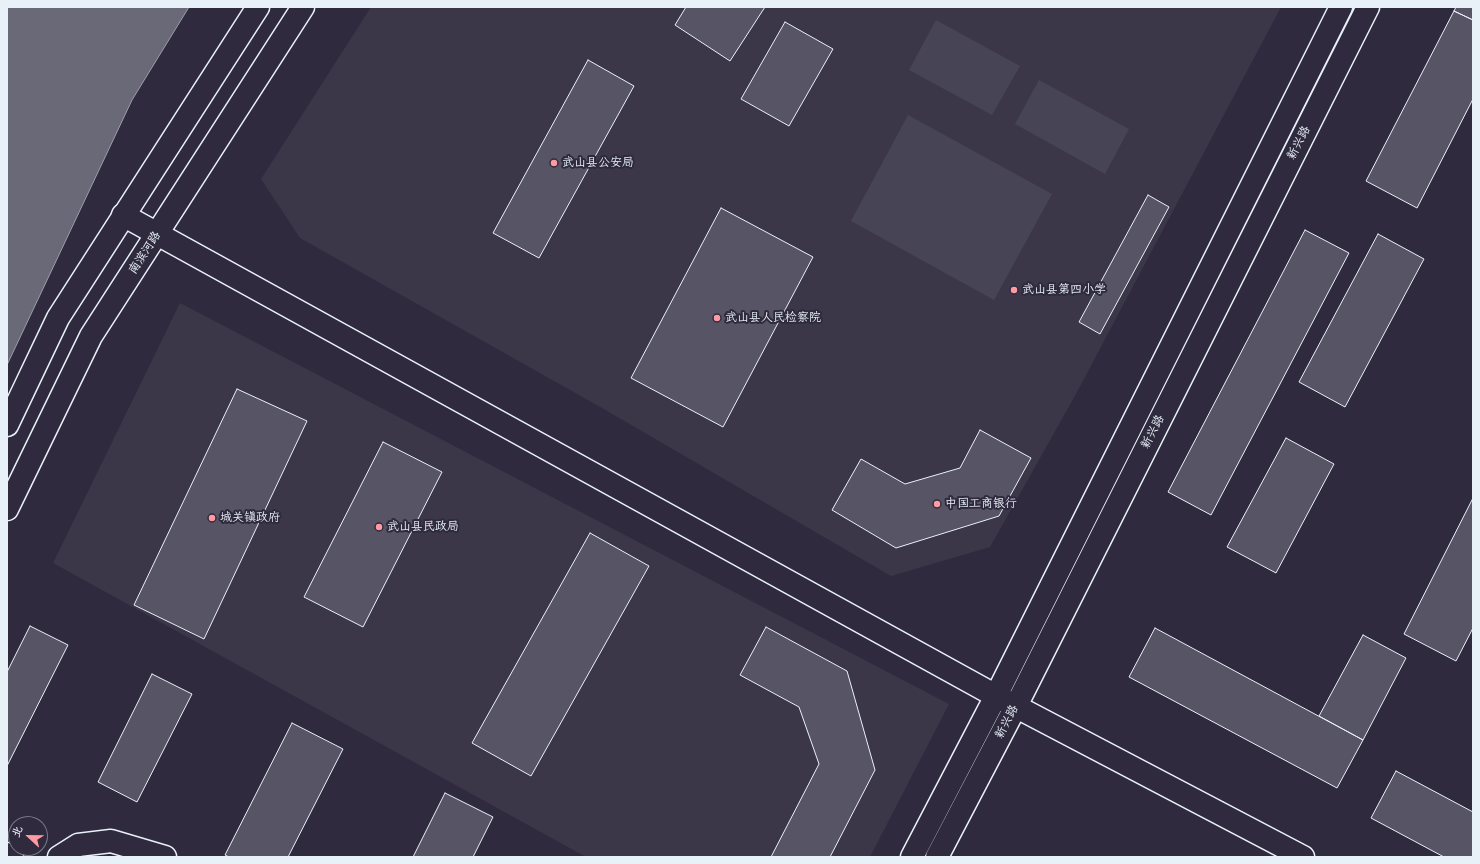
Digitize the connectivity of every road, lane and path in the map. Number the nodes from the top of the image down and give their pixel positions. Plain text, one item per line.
1 (258, 7) edge
2 (1341, 7) edge
3 (1368, 7) edge
4 (300, 8) edge
5 (123, 215) junction
6 (158, 234) junction
7 (7, 425) edge
8 (7, 510) edge
9 (996, 696) junction
10 (1016, 706) junction
11 (7, 854) edge
12 (12, 857) edge
13 (59, 857) edge
14 (165, 857) edge
15 (912, 857) edge
16 (937, 857) edge
17 (1303, 857) edge

1 - 5 main road
2 - 9 main road, 新兴路
3 - 10 main road, 新兴路
4 - 6 main road, 南滨河路
5 - 6 main road
5 - 7 main road
6 - 8 main road, 南滨河路
6 - 9 main road
9 - 10 main road
9 - 15 main road, 新兴路
10 - 16 main road, 新兴路
10 - 17 main road
11 - 12 main road
13 - 14 main road

